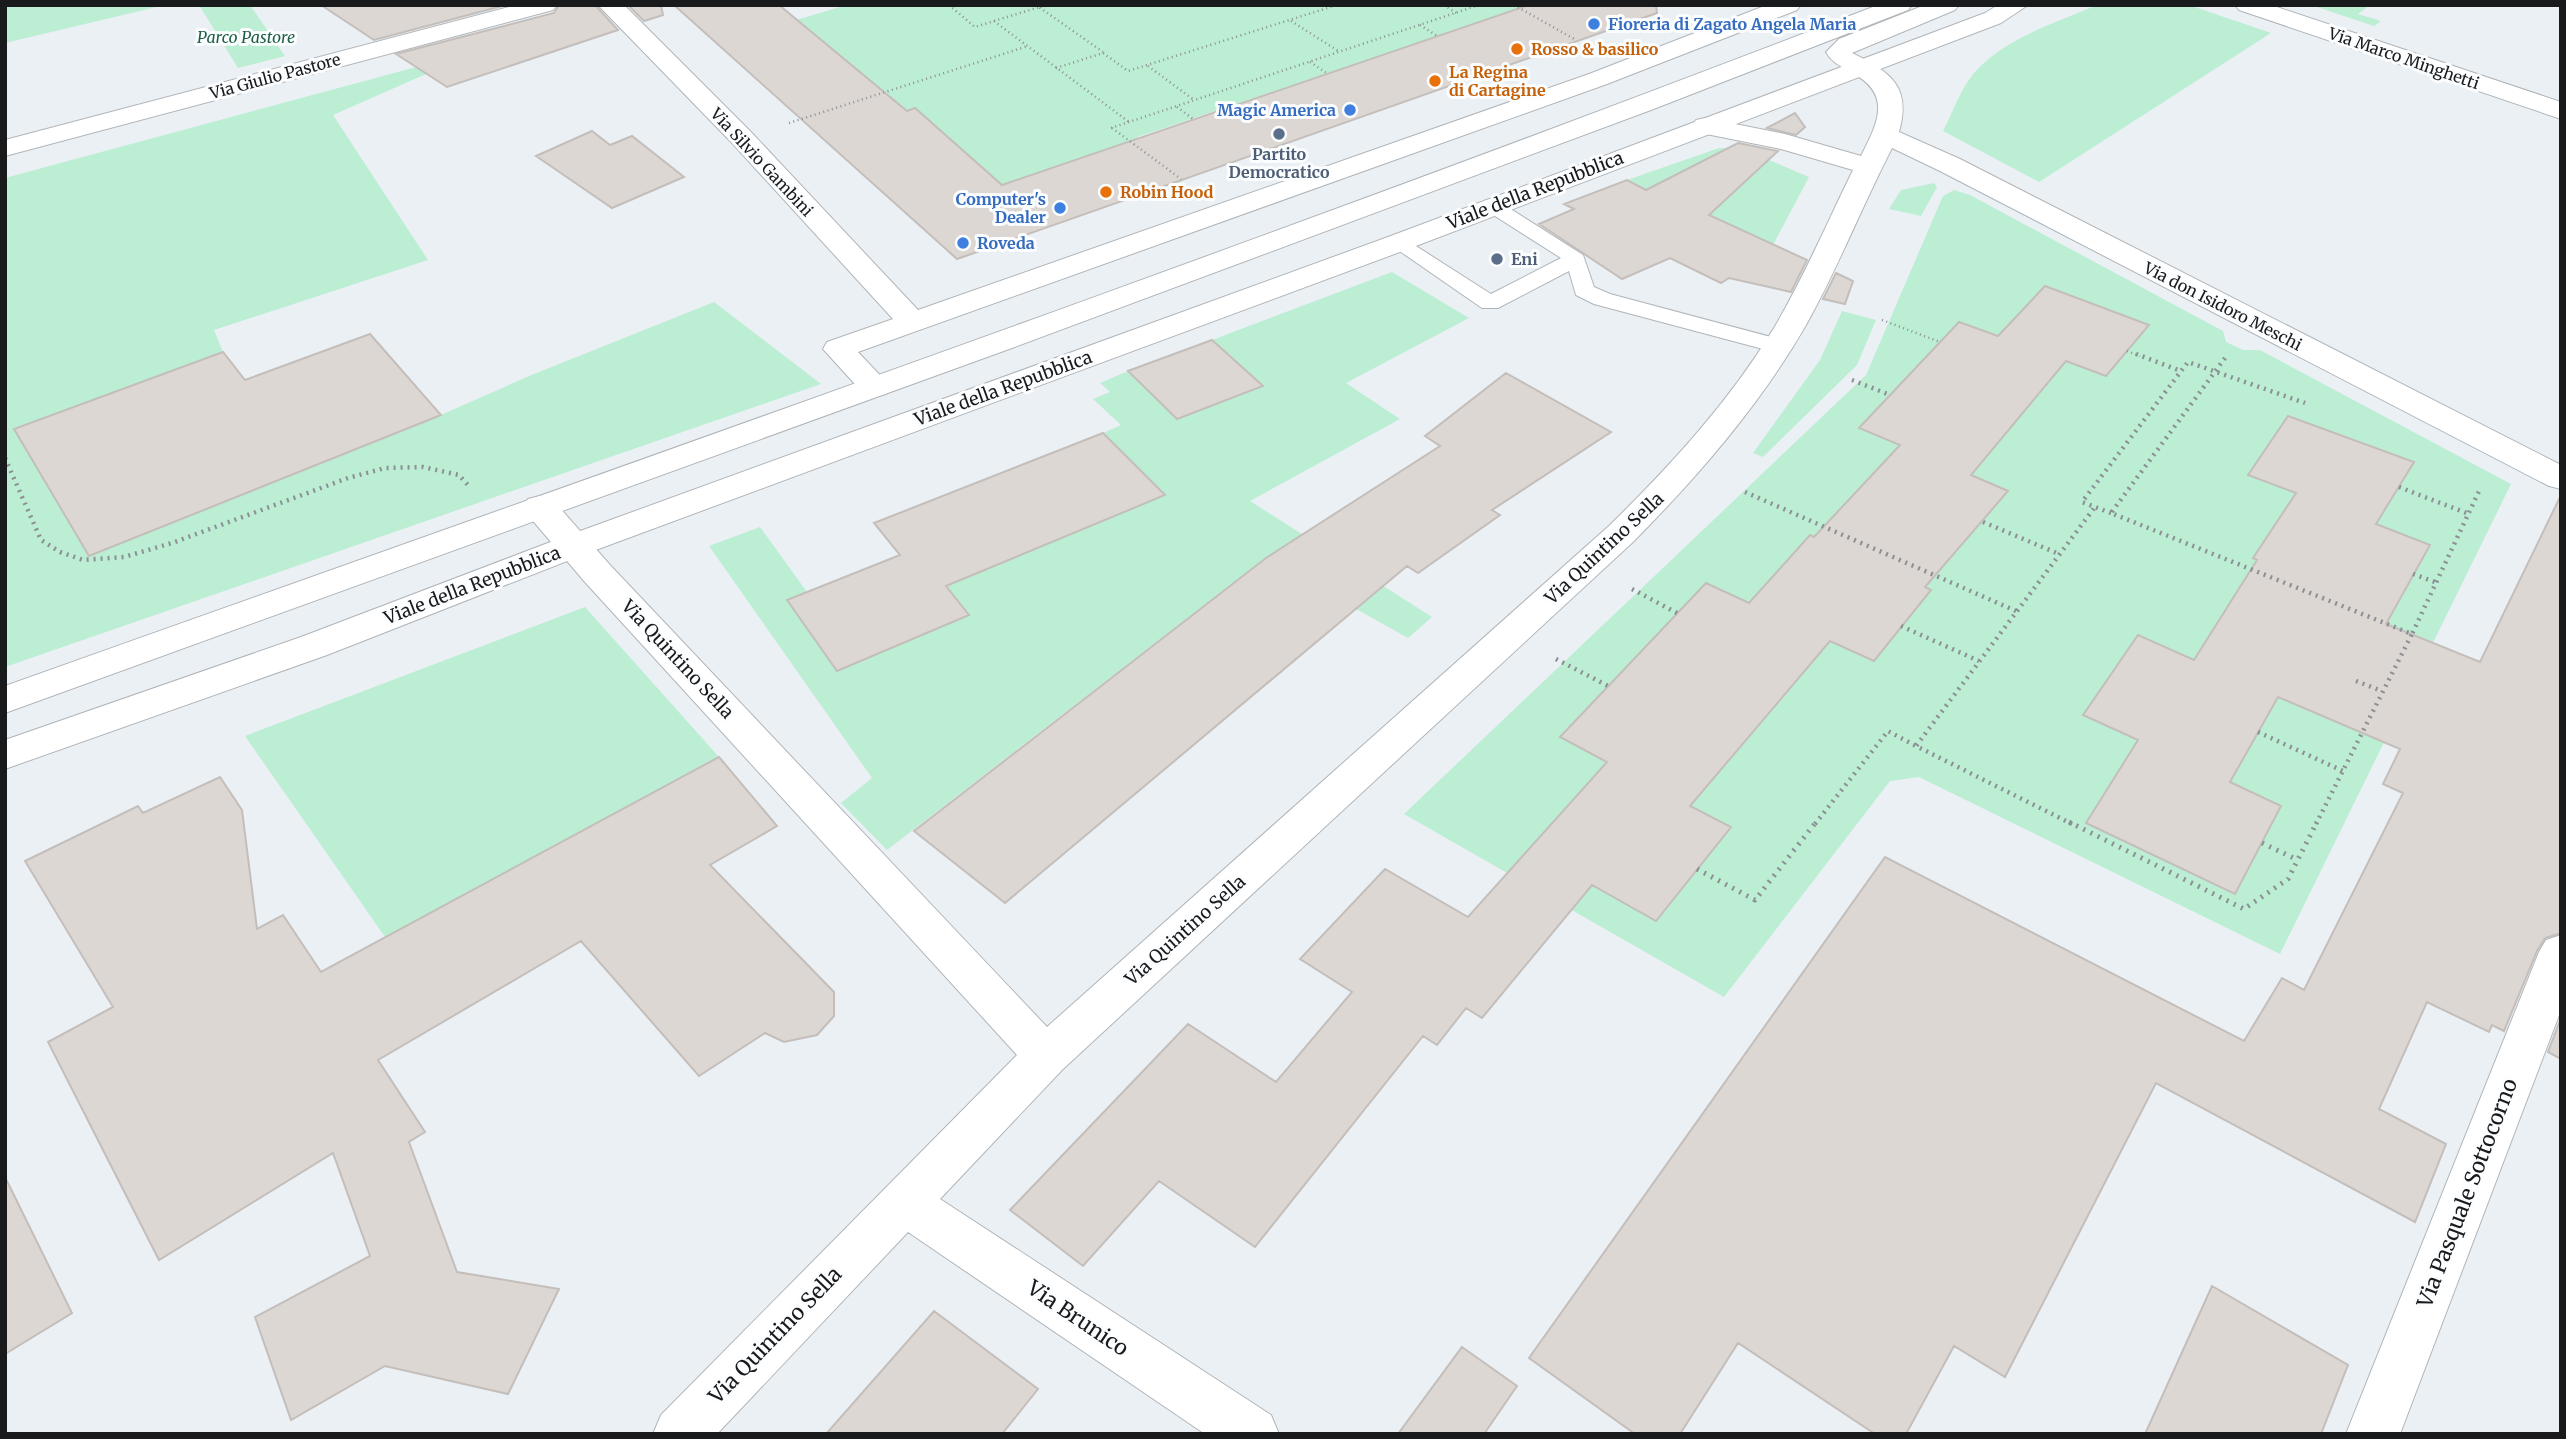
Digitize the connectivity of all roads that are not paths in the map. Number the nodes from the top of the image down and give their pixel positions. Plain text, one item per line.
1 (545, 5) edge
2 (610, 5) edge
3 (1789, 5) edge
4 (1900, 5) edge
5 (1947, 5) edge
6 (2016, 5) edge
7 (2247, 5) edge
8 (1861, 68) junction
9 (2561, 111) edge
10 (1705, 126) junction
11 (1885, 135) junction
12 (5, 148) edge
13 (1868, 166) junction
14 (1491, 205) junction
15 (1398, 243) junction
16 (1576, 259) junction
17 (912, 322) junction
18 (1778, 346) junction
19 (874, 387) junction
20 (2561, 479) edge
21 (540, 507) junction
22 (573, 546) junction
23 (5, 700) edge
24 (5, 755) edge
25 (2561, 952) edge
26 (1046, 1056) junction
27 (904, 1202) junction
28 (680, 1434) edge
29 (1252, 1434) edge
30 (2373, 1434) edge

1 - 12 street, Via Giulio Pastore
2 - 17 street, Via Silvio Gambini
3 - 17 street
4 - 19 street
5 - 8 street
6 - 8 street
7 - 9 street, Via Marco Minghetti
8 - 10 street, Viale della Repubblica
8 - 11 street, Via Quintino Sella
10 - 13 street
10 - 14 street, Viale della Repubblica
11 - 13 street, Via Quintino Sella
11 - 20 street, Via don Isidoro Meschi
13 - 18 street, Via Quintino Sella
14 - 15 street, Viale della Repubblica
14 - 16 lane
15 - 16 lane
15 - 22 street, Viale della Repubblica
16 - 18 lane
17 - 19 street
18 - 26 street, Via Quintino Sella
19 - 21 street
21 - 22 street, Via Quintino Sella
21 - 23 street
22 - 24 street, Viale della Repubblica
22 - 26 street, Via Quintino Sella
25 - 30 street, Via Pasquale Sottocorno
26 - 27 street, Via Quintino Sella
27 - 28 street, Via Quintino Sella
27 - 29 street, Via Brunico

